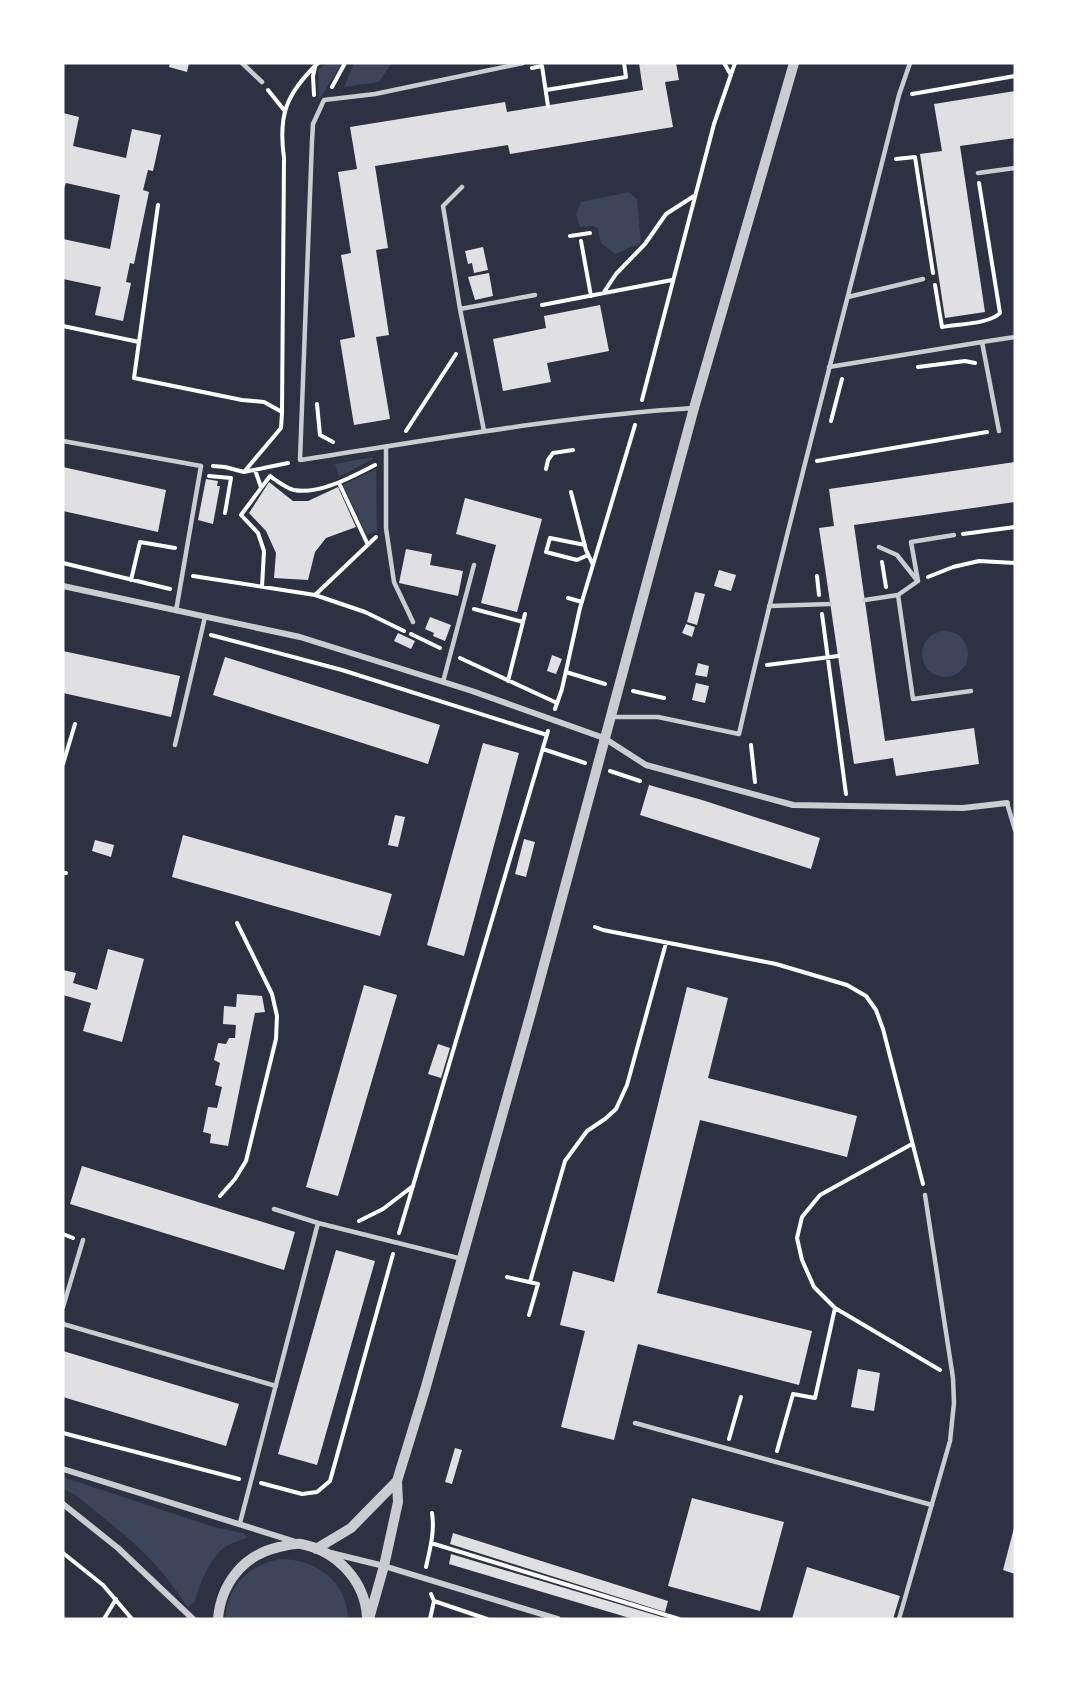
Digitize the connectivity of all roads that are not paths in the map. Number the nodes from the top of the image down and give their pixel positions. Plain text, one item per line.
1 (242, 63) edge
2 (523, 63) edge
3 (794, 63) edge
4 (910, 63) edge
5 (262, 82) road end
6 (1015, 168) edge
7 (978, 173) road end
8 (462, 187) dead end
9 (923, 279) dead end
10 (535, 295) dead end
11 (848, 297) junction
12 (460, 309) junction
13 (1015, 337) edge
14 (982, 342) junction
15 (828, 367) junction
16 (694, 408) junction
17 (484, 431) junction
18 (999, 432) road end
19 (63, 441) edge
20 (386, 447) junction
21 (954, 535) road end
22 (879, 547) dead end
23 (474, 565) dead end
24 (918, 581) junction
25 (63, 586) edge
26 (897, 595) junction
27 (865, 600) dead end
28 (830, 603) dead end
29 (769, 606) junction
30 (176, 611) junction
31 (205, 617) junction
32 (412, 622) dead end
33 (443, 682) junction
34 (970, 691) dead end
35 (610, 717) junction
36 (604, 738) junction
37 (175, 745) dead end
38 (1007, 803) joint
39 (1015, 830) edge
40 (925, 1195) road end
41 (274, 1209) dead end
42 (318, 1223) junction
43 (83, 1240) dead end
44 (462, 1259) junction
45 (63, 1307) edge
46 (63, 1324) edge
47 (276, 1386) junction
48 (635, 1423) dead end
49 (63, 1469) edge
50 (397, 1481) junction
51 (63, 1504) edge
52 (932, 1504) junction
53 (240, 1523) junction
54 (300, 1544) junction
55 (316, 1549) junction
56 (384, 1566) junction
57 (193, 1619) edge
58 (219, 1619) edge
59 (368, 1619) edge
60 (558, 1619) edge
61 (899, 1619) edge

1 - 5 lane
2 - 20 lane
3 - 16 street
4 - 11 lane
6 - 7 lane
8 - 12 lane
9 - 11 lane
10 - 12 lane
11 - 15 lane
12 - 17 lane
13 - 14 lane
14 - 15 lane
14 - 18 lane
15 - 29 lane
16 - 17 lane
16 - 35 street
17 - 20 lane
19 - 30 lane
20 - 32 lane
21 - 24 lane
22 - 24 lane
23 - 33 lane
24 - 26 lane
25 - 30 street
26 - 27 lane
26 - 34 lane
28 - 29 lane
29 - 35 lane
30 - 31 street
31 - 33 street
31 - 37 lane
33 - 36 street
35 - 36 street
36 - 38 street
36 - 44 street
38 - 39 lane
40 - 52 lane
41 - 42 lane
42 - 44 lane
42 - 47 lane
43 - 45 lane
44 - 50 street
46 - 47 lane
47 - 53 lane
48 - 52 lane
49 - 53 street
50 - 55 street
50 - 56 street
51 - 57 street
52 - 61 lane
53 - 54 street
54 - 55 street
54 - 58 street
55 - 56 street
55 - 59 street
56 - 59 street
56 - 60 street

